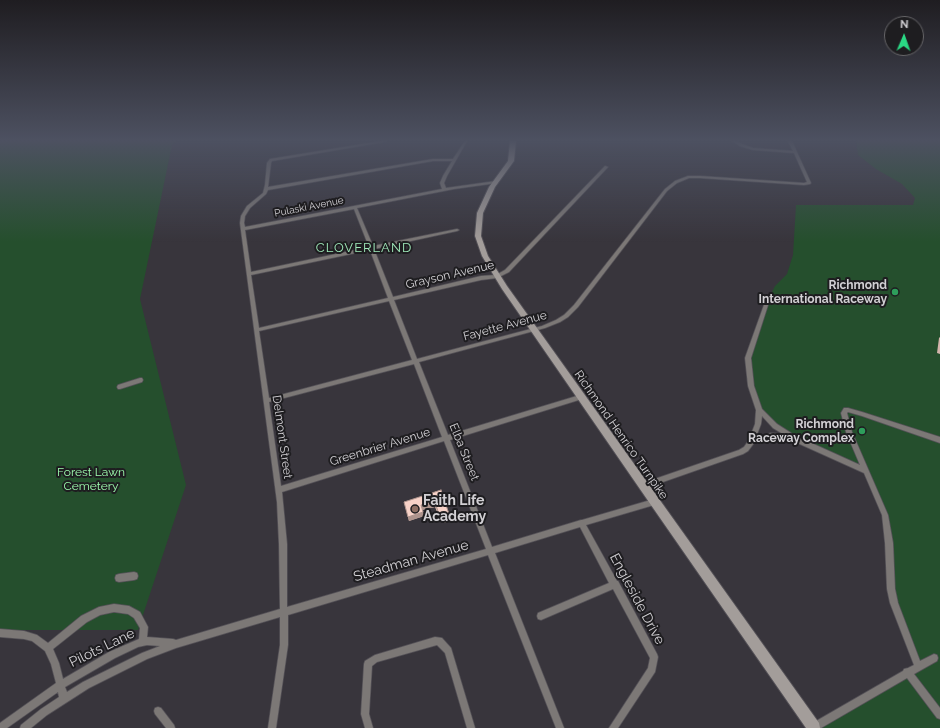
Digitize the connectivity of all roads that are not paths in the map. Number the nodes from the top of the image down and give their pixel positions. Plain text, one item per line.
1 (268, 175) edge
2 (347, 175) edge
3 (446, 175) edge
4 (501, 175) edge
5 (600, 175) edge
6 (806, 175) edge
7 (496, 182) junction
8 (266, 189) junction
9 (444, 190) junction
10 (355, 207) junction
11 (243, 229) junction
12 (457, 230) dead end
13 (372, 248) junction
14 (249, 274) junction
15 (497, 276) junction
16 (391, 298) junction
17 (767, 302) dead end
18 (533, 329) junction
19 (256, 330) junction
20 (416, 360) junction
21 (140, 380) dead end
22 (120, 387) dead end
23 (580, 397) junction
24 (266, 400) junction
25 (759, 410) junction
26 (792, 437) junction
27 (446, 438) junction
28 (940, 440) edge
29 (752, 442) junction
30 (866, 471) junction
31 (643, 486) junction
32 (278, 490) junction
33 (654, 502) junction
34 (581, 523) junction
35 (491, 550) junction
36 (134, 576) dead end
37 (119, 578) dead end
38 (615, 584) junction
39 (283, 612) junction
40 (541, 616) dead end
41 (0, 633) edge
42 (143, 642) junction
43 (176, 644) junction
44 (48, 648) junction
45 (934, 658) dead end
46 (918, 666) junction
47 (907, 672) junction
48 (60, 685) junction
49 (64, 699) junction
50 (158, 711) dead end
51 (940, 715) edge
52 (0, 728) edge
53 (24, 728) edge
54 (171, 728) edge
55 (272, 728) edge
56 (369, 728) edge
57 (471, 728) edge
58 (560, 728) edge
59 (613, 728) edge
60 (814, 728) edge

1 - 8 street
2 - 8 street
3 - 9 street
4 - 7 main road, Richmond Henrico Turnpike
5 - 15 street, Grayson Avenue
6 - 18 street, Fayette Avenue
7 - 9 street, Pulaski Avenue
7 - 15 main road, Richmond Henrico Turnpike
8 - 11 street, Delmont Street
9 - 10 street, Pulaski Avenue
10 - 11 street, Pulaski Avenue
10 - 13 street, Elba Street
11 - 14 street, Delmont Street
12 - 13 street
13 - 14 street
13 - 16 street, Elba Street
14 - 19 street, Delmont Street
15 - 16 street, Grayson Avenue
15 - 18 main road, Richmond Henrico Turnpike
16 - 19 street, Grayson Avenue
16 - 20 street, Elba Street
17 - 25 street
18 - 20 street, Fayette Avenue
18 - 23 main road, Richmond Henrico Turnpike
19 - 24 street, Delmont Street
20 - 24 street, Fayette Avenue
20 - 27 street, Elba Street
21 - 22 street
23 - 27 street, Greenbrier Avenue
23 - 31 main road, Richmond Henrico Turnpike
24 - 32 street, Delmont Street
25 - 26 street
25 - 29 street
26 - 29 street
26 - 30 street
27 - 32 street, Greenbrier Avenue
27 - 35 street, Elba Street
28 - 30 street
29 - 31 street
30 - 46 street
31 - 33 main road, Richmond Henrico Turnpike
32 - 39 street, Delmont Street
33 - 34 street, Steadman Avenue
33 - 60 main road, Richmond Henrico Turnpike
34 - 35 street, Steadman Avenue
34 - 38 street, Engleside Drive
35 - 39 street, Steadman Avenue
35 - 58 street, Elba Street
36 - 37 street
38 - 40 street
38 - 59 street, Engleside Drive
39 - 43 street, Steadman Avenue
39 - 55 street, Delmont Street
41 - 44 street
42 - 43 street, Pilots Lane
42 - 44 street
42 - 48 street, Pilots Lane
43 - 49 street, Pilots Lane
44 - 48 street
45 - 46 street
46 - 47 street
47 - 51 street
47 - 60 street
48 - 49 street
48 - 52 street, Pilots Lane
49 - 53 street, Pilots Lane
50 - 54 street
56 - 57 street

